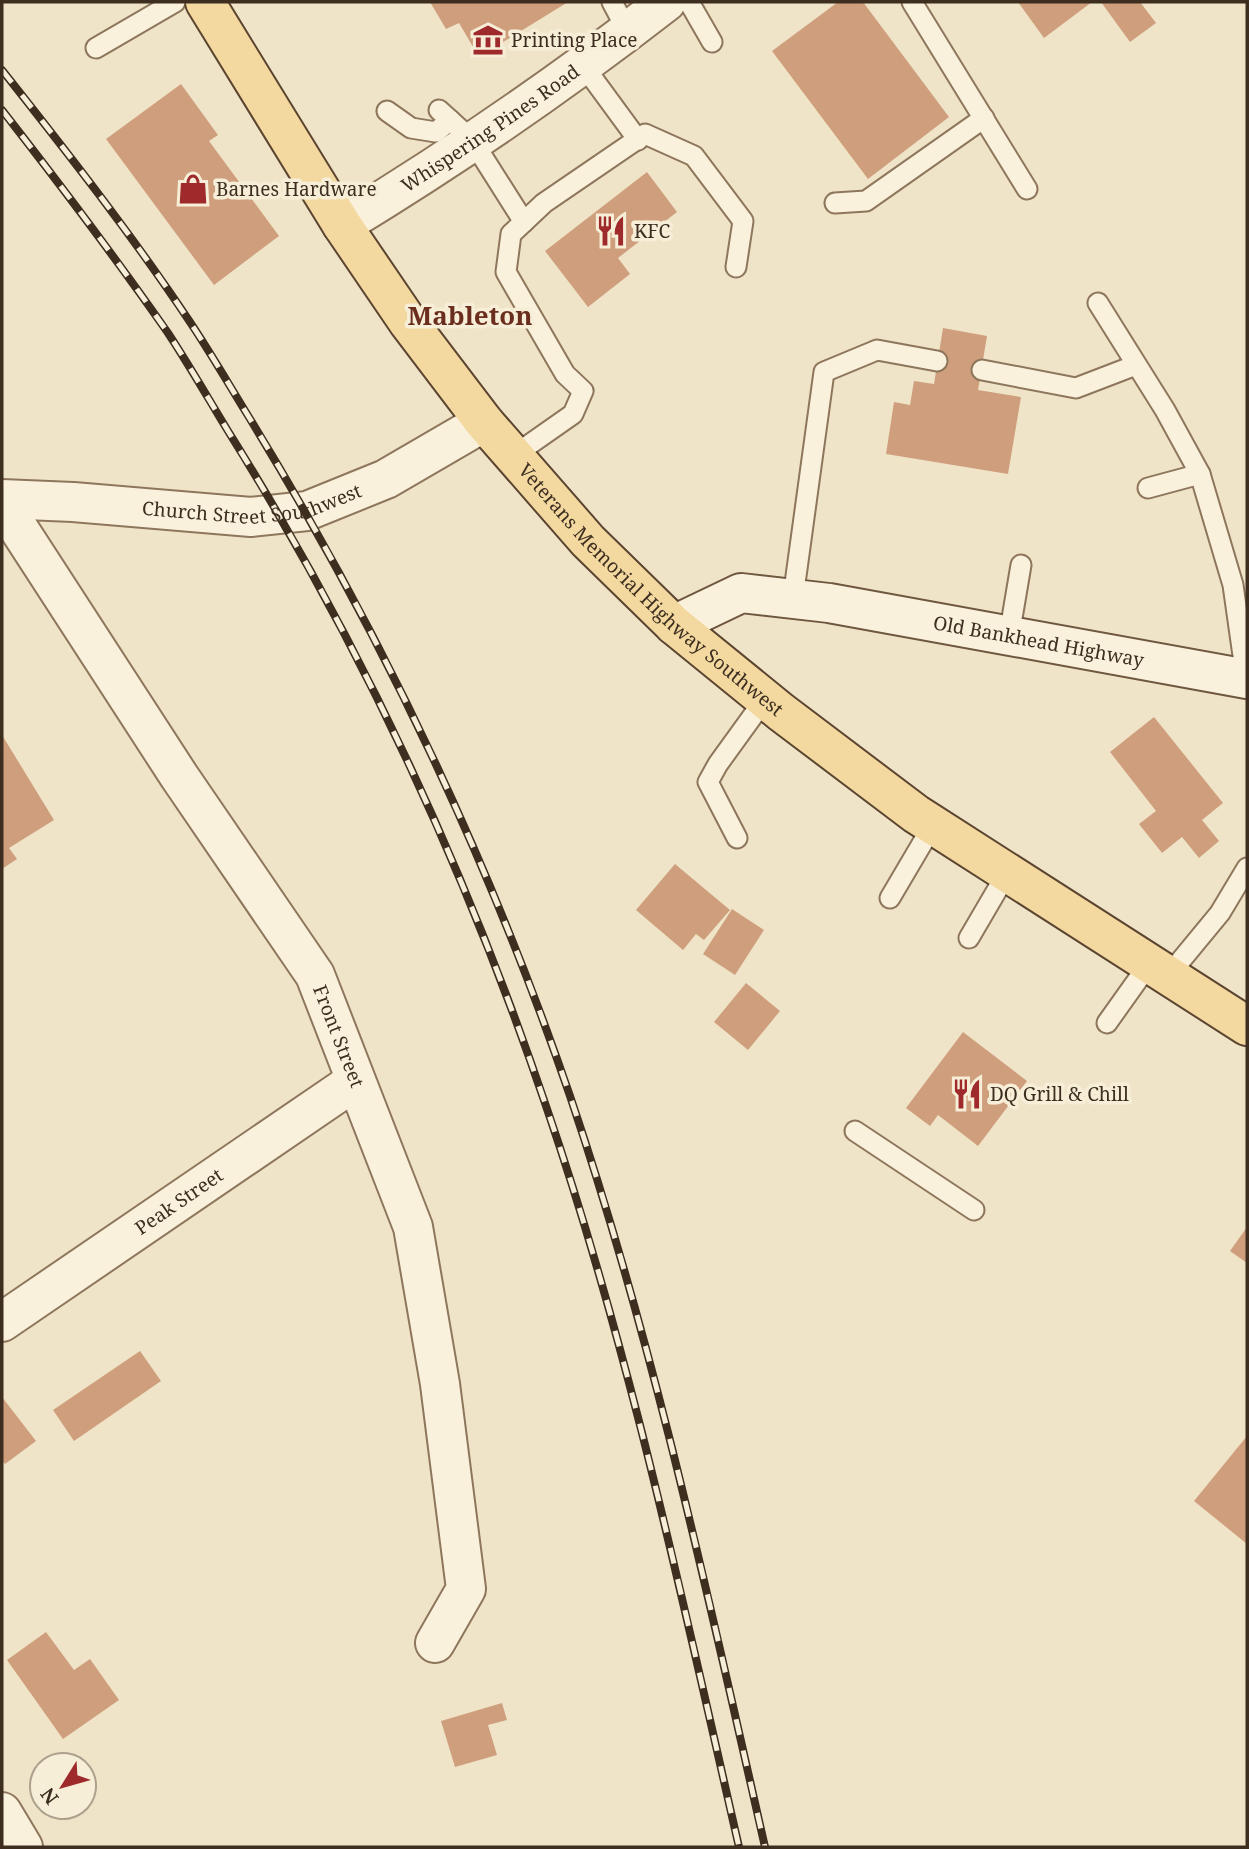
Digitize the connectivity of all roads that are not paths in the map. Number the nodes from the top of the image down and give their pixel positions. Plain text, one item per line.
1 (175, 2) edge
2 (205, 2) edge
3 (666, 2) edge
4 (689, 2) edge
5 (912, 2) edge
6 (620, 17) edge
7 (712, 42) dead end
8 (96, 48) dead end
9 (583, 65) junction
10 (387, 111) dead end
11 (984, 118) junction
12 (454, 123) junction
13 (638, 140) junction
14 (1027, 189) dead end
15 (835, 203) dead end
16 (524, 222) junction
17 (342, 225) junction
18 (736, 267) dead end
19 (1098, 303) dead end
20 (937, 361) dead end
21 (1136, 365) junction
22 (982, 369) dead end
23 (484, 422) junction
24 (513, 456) junction
25 (1200, 474) junction
26 (1148, 488) dead end
27 (2, 501) edge
28 (1021, 565) dead end
29 (811, 600) junction
30 (674, 625) junction
31 (1009, 636) junction
32 (1247, 681) edge
33 (765, 699) junction
34 (933, 825) junction
35 (737, 838) dead end
36 (1247, 869) edge
37 (1007, 873) junction
38 (890, 898) dead end
39 (969, 938) dead end
40 (1159, 970) junction
41 (1107, 1023) dead end
42 (1247, 1026) edge
43 (355, 1081) junction
44 (855, 1131) dead end
45 (974, 1210) dead end
46 (2, 1322) edge
47 (435, 1643) dead end
48 (2, 1812) edge
49 (23, 1847) edge

1 - 8 lane
2 - 17 main road, Veterans Memorial Highway Southwest
3 - 6 street, Whispering Pines Road
4 - 7 lane
5 - 11 lane
6 - 9 street, Whispering Pines Road
9 - 12 street, Whispering Pines Road
9 - 13 lane
10 - 12 lane
11 - 14 lane
11 - 15 lane
12 - 16 lane
12 - 17 street, Whispering Pines Road
13 - 16 lane
13 - 18 lane
16 - 24 lane
17 - 23 main road, Veterans Memorial Highway Southwest
19 - 21 lane
20 - 29 lane
21 - 22 lane
21 - 25 lane
23 - 24 main road, Veterans Memorial Highway Southwest
23 - 27 street, Church Street Southwest
24 - 30 main road, Veterans Memorial Highway Southwest
25 - 26 lane
25 - 32 lane
27 - 43 street, Front Street
28 - 31 lane
29 - 30 street, Old Bankhead Highway
29 - 31 street, Old Bankhead Highway
30 - 33 main road, Veterans Memorial Highway Southwest
31 - 32 street, Old Bankhead Highway
33 - 34 main road, Veterans Memorial Highway Southwest
33 - 35 lane
34 - 37 main road, Veterans Memorial Highway Southwest
34 - 38 lane
36 - 40 lane
37 - 39 lane
37 - 40 main road, Veterans Memorial Highway Southwest
40 - 41 lane
40 - 42 main road, Veterans Memorial Highway Southwest
43 - 46 street, Peak Street
43 - 47 street, Front Street
44 - 45 lane
48 - 49 street

